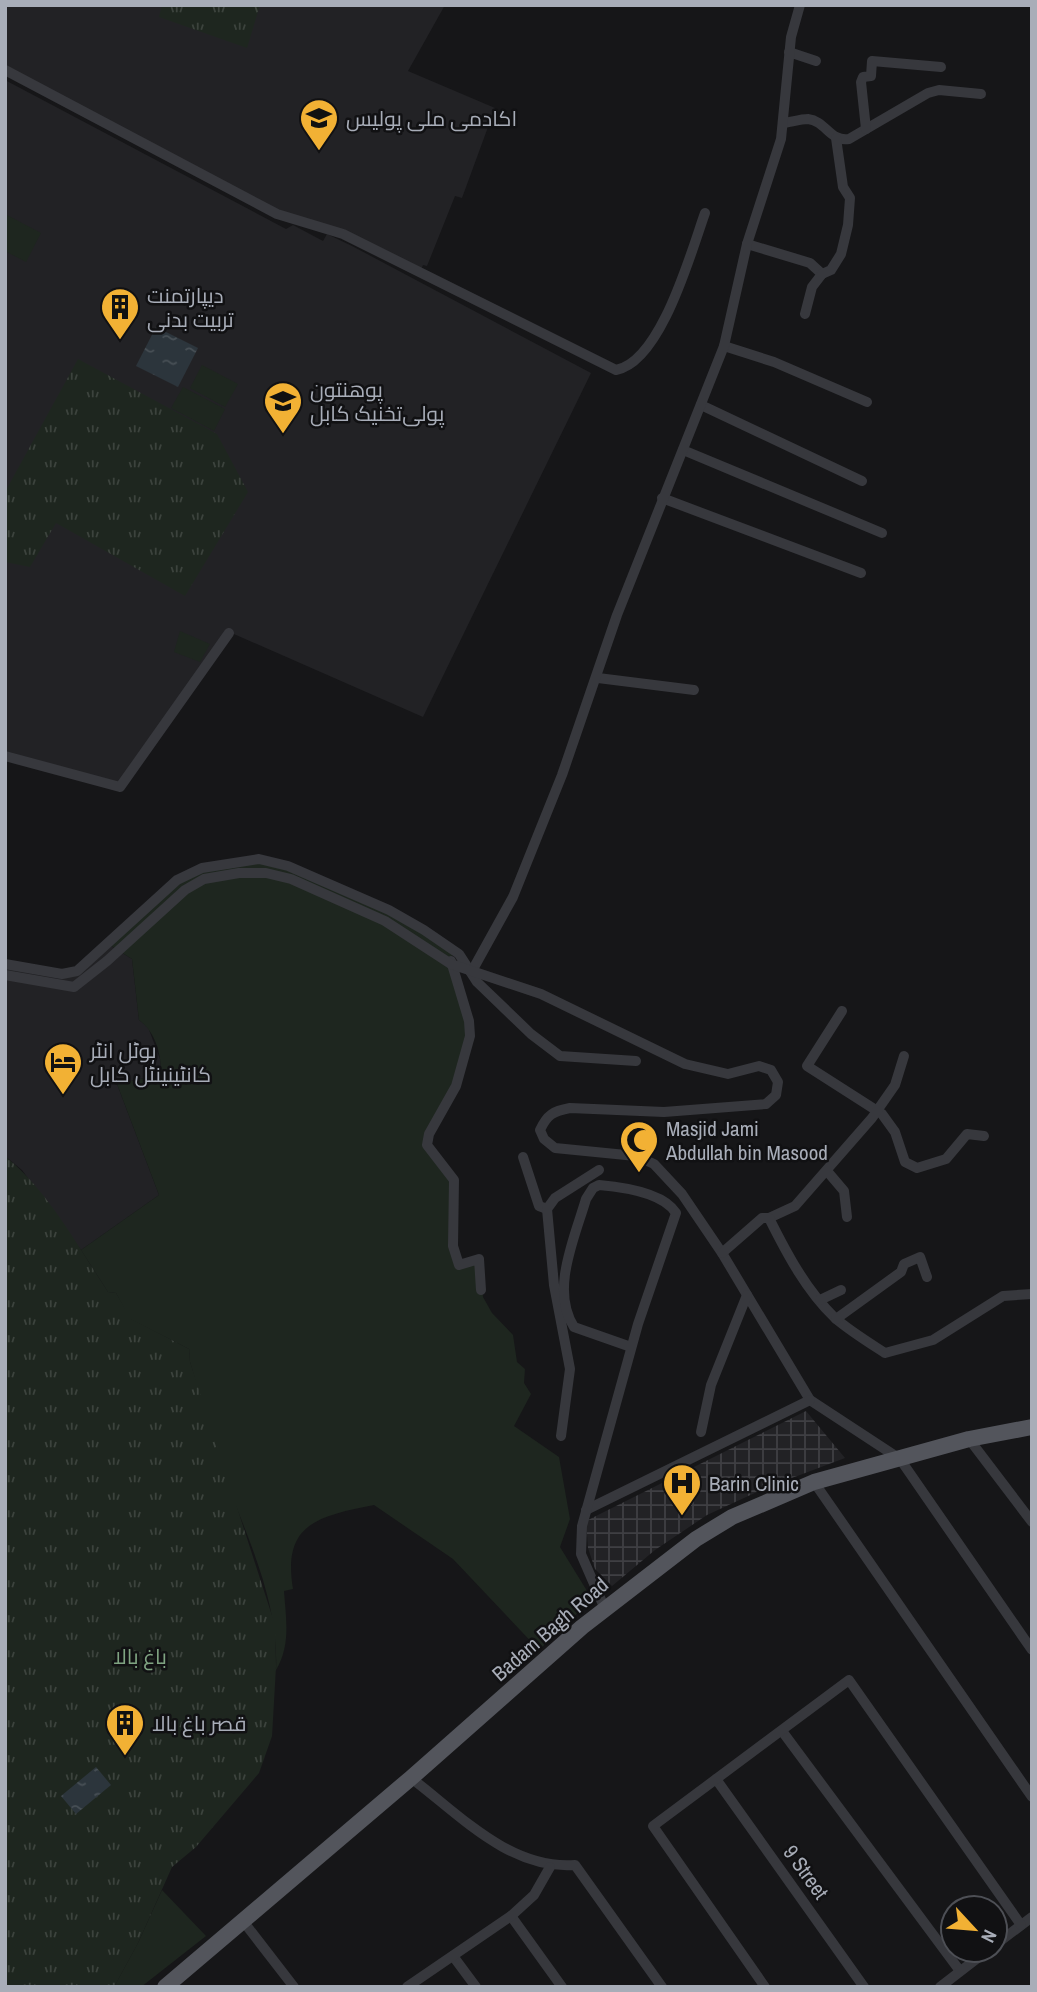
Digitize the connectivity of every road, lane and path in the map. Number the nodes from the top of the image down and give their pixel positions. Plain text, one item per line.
1 (800, 5) edge
2 (789, 52) junction
3 (817, 61) dead end
4 (941, 68) dead end
5 (5, 70) edge
6 (981, 94) dead end
7 (784, 123) junction
8 (866, 129) junction
9 (836, 138) junction
10 (705, 213) dead end
11 (747, 244) junction
12 (822, 274) junction
13 (805, 314) dead end
14 (723, 346) junction
15 (867, 402) dead end
16 (701, 405) junction
17 (683, 450) junction
18 (862, 481) dead end
19 (662, 498) junction
20 (882, 533) dead end
21 (861, 573) dead end
22 (229, 633) dead end
23 (598, 678) junction
24 (694, 690) dead end
25 (5, 756) edge
26 (452, 949) junction
27 (99, 952) junction
28 (107, 961) junction
29 (5, 964) edge
30 (451, 964) junction
31 (472, 971) junction
32 (5, 975) edge
33 (842, 1011) dead end
34 (904, 1056) dead end
35 (636, 1061) dead end
36 (876, 1111) junction
37 (984, 1136) dead end
38 (523, 1157) dead end
39 (600, 1170) dead end
40 (827, 1171) junction
41 (547, 1209) junction
42 (847, 1216) dead end
43 (769, 1218) junction
44 (722, 1253) junction
45 (927, 1277) dead end
46 (481, 1290) dead end
47 (841, 1290) dead end
48 (1032, 1294) edge
49 (747, 1295) junction
50 (820, 1300) junction
51 (836, 1319) junction
52 (631, 1347) junction
53 (810, 1400) junction
54 (1032, 1427) edge
55 (701, 1432) dead end
56 (561, 1436) dead end
57 (969, 1439) junction
58 (900, 1459) junction
59 (814, 1482) junction
60 (586, 1510) junction
61 (1032, 1522) edge
62 (605, 1609) junction
63 (1032, 1650) edge
64 (782, 1731) junction
65 (411, 1778) junction
66 (716, 1779) junction
67 (1032, 1797) edge
68 (550, 1867) junction
69 (511, 1916) junction
70 (1032, 1917) edge
71 (243, 1921) junction
72 (1021, 1925) junction
73 (1009, 1934) edge
74 (453, 1956) junction
75 (969, 1964) edge
76 (960, 1971) junction
77 (165, 1987) edge
78 (294, 1987) edge
79 (407, 1987) edge
80 (476, 1987) edge
81 (562, 1987) edge
82 (662, 1987) edge
83 (765, 1987) edge
84 (864, 1987) edge
85 (940, 1987) edge

1 - 2 street
2 - 3 street
2 - 7 street
4 - 8 street
5 - 10 street
6 - 8 street
7 - 9 street
7 - 11 street
8 - 9 street
9 - 12 street
11 - 12 street
11 - 14 street
12 - 13 street
14 - 15 street
14 - 16 street
16 - 17 street
16 - 18 street
17 - 19 street
17 - 20 street
19 - 21 street
19 - 23 street
22 - 25 street
23 - 24 street
23 - 31 street
26 - 27 street
26 - 30 street
26 - 31 street
27 - 28 street
27 - 29 street
28 - 30 street
28 - 32 street
30 - 31 street
30 - 46 street
31 - 35 street
31 - 44 street
33 - 36 street
34 - 36 street
36 - 37 street
36 - 40 street
38 - 41 street
39 - 41 street
40 - 42 street
40 - 43 street
41 - 56 street
43 - 44 street
43 - 50 street
44 - 49 street
45 - 51 street
47 - 50 street
48 - 51 street
49 - 53 street
49 - 55 street
50 - 51 street
52 - 52 street
52 - 60 street
53 - 58 street
53 - 60 street
54 - 57 main road, Badam Bagh Road
57 - 58 main road, Badam Bagh Road
57 - 61 street
58 - 59 main road, Badam Bagh Road
58 - 63 street
59 - 62 main road, Badam Bagh Road
59 - 67 street
60 - 62 street
62 - 65 main road, Badam Bagh Road
64 - 66 street
64 - 72 street
64 - 76 street
65 - 68 street
65 - 71 main road, Badam Bagh Road
66 - 83 street
66 - 84 street, 9 Street
68 - 69 street
68 - 82 street
69 - 74 street
69 - 81 street
70 - 72 street
71 - 77 main road, Badam Bagh Road
71 - 78 street
72 - 73 street
74 - 79 street
74 - 80 street
75 - 76 street
76 - 85 street

